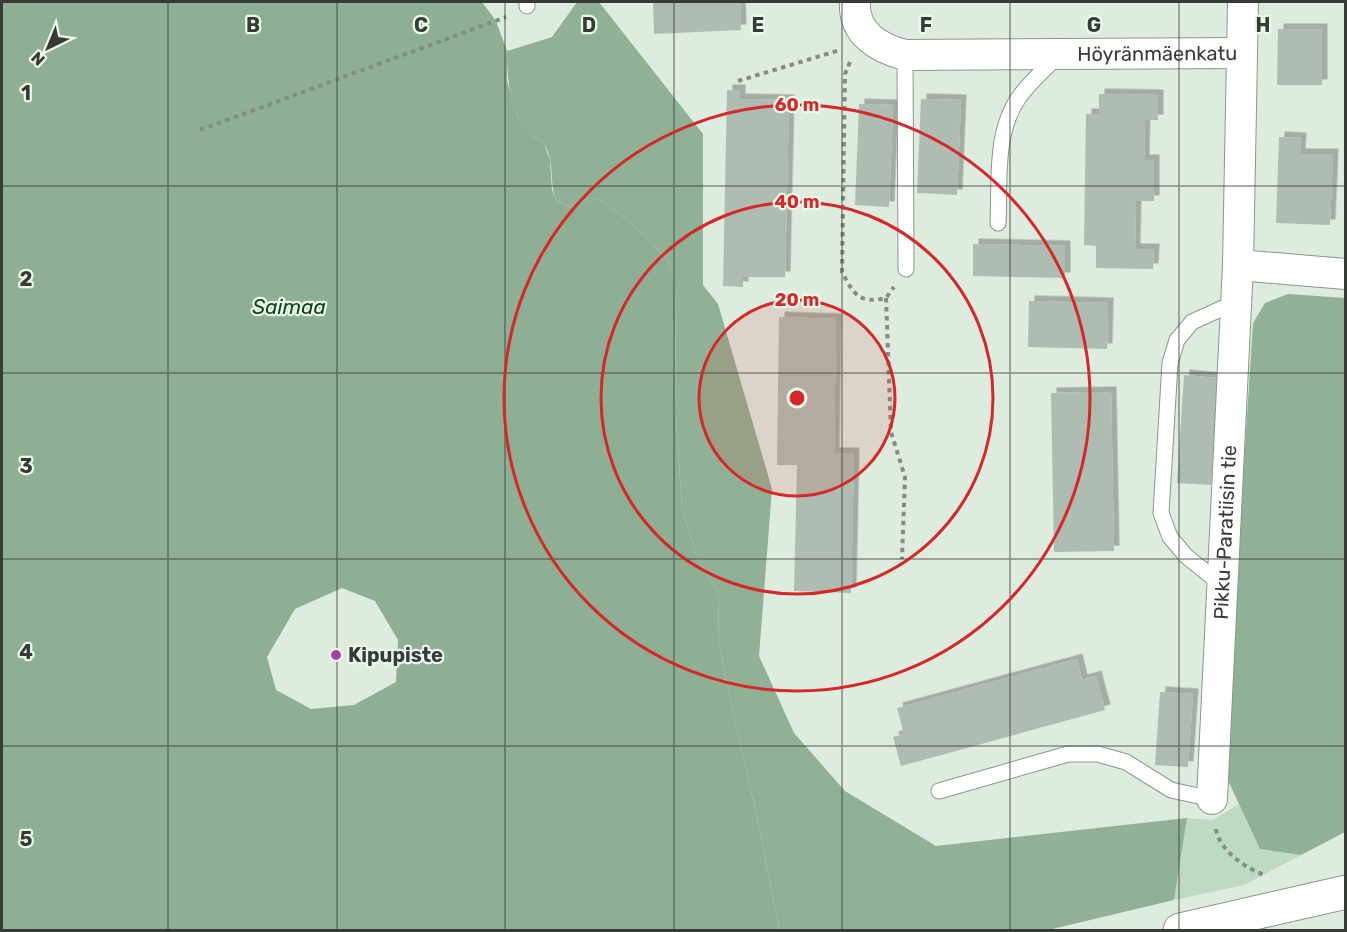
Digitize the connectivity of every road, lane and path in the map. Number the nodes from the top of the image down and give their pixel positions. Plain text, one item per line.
1 (855, 2) edge
2 (1242, 2) edge
3 (496, 21) dead end
4 (859, 38) junction
5 (1241, 53) junction
6 (905, 55) junction
7 (1059, 55) junction
8 (738, 81) dead end
9 (200, 130) dead end
10 (998, 223) dead end
11 (1238, 265) junction
12 (906, 269) joint
13 (1346, 274) edge
14 (886, 298) junction
15 (1236, 302) junction
16 (902, 559) dead end
17 (1222, 585) junction
18 (939, 791) dead end
19 (1212, 799) junction
20 (1271, 877) dead end
21 (1346, 892) edge
22 (1180, 930) edge

1 - 4 street
2 - 5 street
3 - 9 path
4 - 6 street, Höyränmäenkatu
4 - 8 path
4 - 14 path
5 - 7 street, Höyränmäenkatu
5 - 11 street, Höyränmäenkatu
6 - 7 street, Höyränmäenkatu
6 - 12 lane
7 - 10 lane
11 - 13 street
11 - 15 street, Pikku-Paratiisin tie
12 - 14 path
14 - 16 path
15 - 17 street, Pikku-Paratiisin tie
15 - 17 lane
17 - 19 street, Pikku-Paratiisin tie
18 - 19 lane
19 - 20 path
21 - 22 highway

